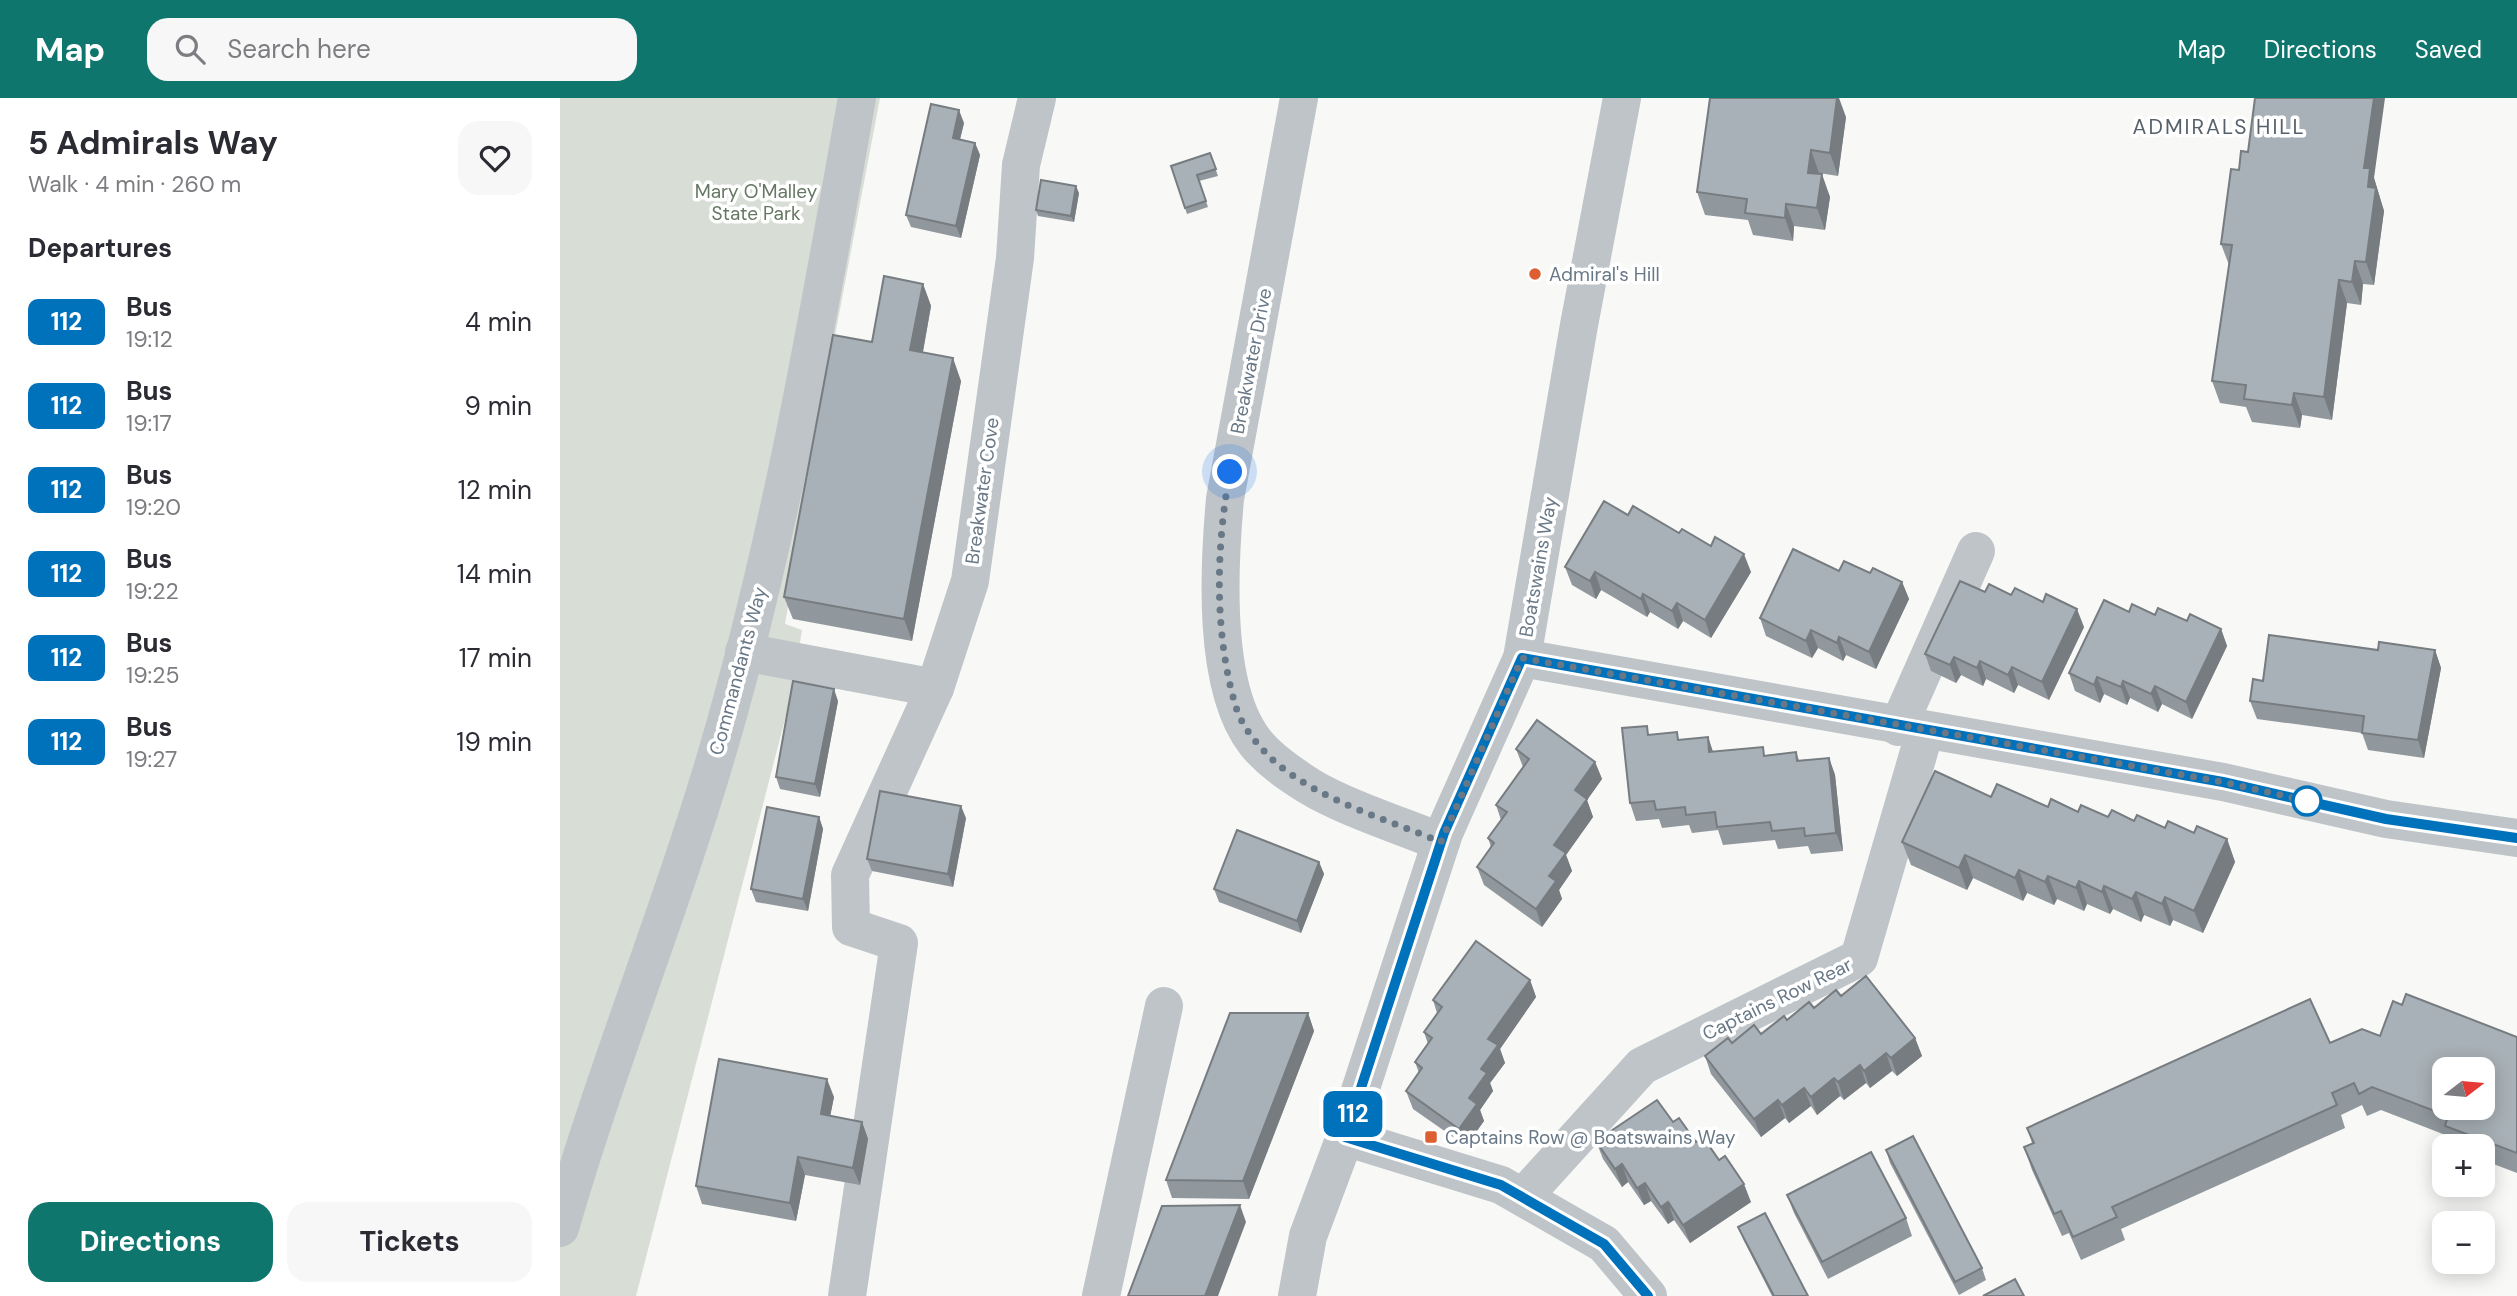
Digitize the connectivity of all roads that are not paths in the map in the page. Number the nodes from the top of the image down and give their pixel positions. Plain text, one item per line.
1 (857, 98) edge
2 (1037, 98) edge
3 (1299, 98) edge
4 (1622, 98) edge
5 (1976, 551) dead end
6 (744, 652) junction
7 (1522, 658) junction
8 (935, 688) junction
9 (1912, 729) junction
10 (2517, 838) edge
11 (1441, 842) junction
12 (1164, 1006) dead end
13 (1345, 1137) junction
14 (1523, 1198) junction
15 (560, 1228) edge
16 (846, 1296) edge
17 (1101, 1296) edge
18 (1297, 1296) edge
19 (1648, 1296) edge

1 - 6 street, Commandants Way
2 - 8 street, Breakwater Cove
3 - 11 street, Breakwater Drive
4 - 7 street, Boatswains Way
5 - 9 street, Captains Row Rear
6 - 8 street
6 - 15 street, Commandants Way
7 - 9 street
7 - 11 street, Boatswains Way
8 - 16 street, Breakwater Cove
9 - 10 street
9 - 14 street, Captains Row Rear
11 - 13 street, Boatswains Way
12 - 17 street
13 - 14 street
13 - 18 street, Boatswains Way
14 - 19 street

